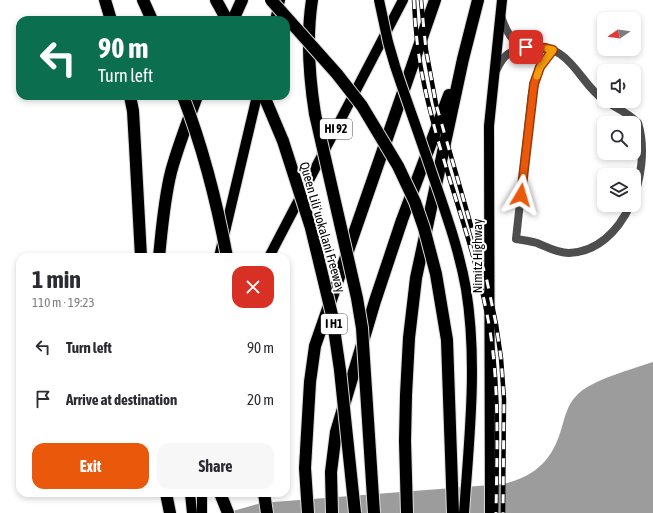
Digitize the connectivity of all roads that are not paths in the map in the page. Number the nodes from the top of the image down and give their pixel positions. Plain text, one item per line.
1 (105, 0) edge
2 (143, 0) edge
3 (216, 0) edge
4 (242, 0) edge
5 (271, 0) edge
6 (280, 0) edge
7 (312, 0) edge
8 (380, 0) edge
9 (402, 0) edge
10 (435, 0) edge
11 (478, 0) edge
12 (502, 0) edge
13 (501, 14) junction
14 (110, 16) edge
15 (150, 16) edge
16 (225, 16) edge
17 (235, 16) edge
18 (276, 16) edge
19 (285, 16) edge
20 (290, 21) edge
21 (526, 47) junction
22 (553, 50) junction
23 (463, 59) junction
24 (495, 72) junction
25 (597, 94) edge
26 (131, 100) edge
27 (184, 100) edge
28 (196, 100) edge
29 (256, 100) edge
30 (266, 100) edge
31 (617, 108) edge
32 (650, 158) dead end
33 (635, 212) edge
34 (141, 253) edge
35 (159, 253) edge
36 (220, 253) edge
37 (226, 253) edge
38 (271, 253) edge
39 (167, 497) edge
40 (190, 497) edge
41 (202, 497) edge
42 (222, 497) edge
43 (265, 497) edge
44 (170, 513) edge
45 (192, 513) edge
46 (202, 513) edge
47 (228, 513) edge
48 (267, 513) edge
49 (308, 513) edge
50 (332, 513) edge
51 (355, 513) edge
52 (374, 513) edge
53 (407, 513) edge
54 (453, 513) edge
55 (464, 513) edge
56 (490, 513) edge

1 - 14 highway
2 - 15 highway
3 - 16 highway
4 - 17 highway
5 - 19 highway, bridge
6 - 18 main road
7 - 52 highway, bridge
8 - 55 main road, bridge
9 - 38 main road, HI 92
10 - 49 highway
11 - 23 highway
12 - 13 main road, Nimitz Highway
13 - 21 street
13 - 24 main road, Nimitz Highway
20 - 54 highway, bridge
21 - 22 street
21 - 24 street
22 - 25 street
22 - 33 street
23 - 50 highway, bridge
23 - 53 highway, bridge
24 - 56 main road, Nimitz Highway
26 - 34 highway
27 - 37 highway, bridge
28 - 35 highway
29 - 36 main road
30 - 51 highway, Queen Liliʻuokalani Freeway / I H1, bridge
31 - 32 street
39 - 44 highway
40 - 45 main road
41 - 46 main road
42 - 47 highway
43 - 48 highway

